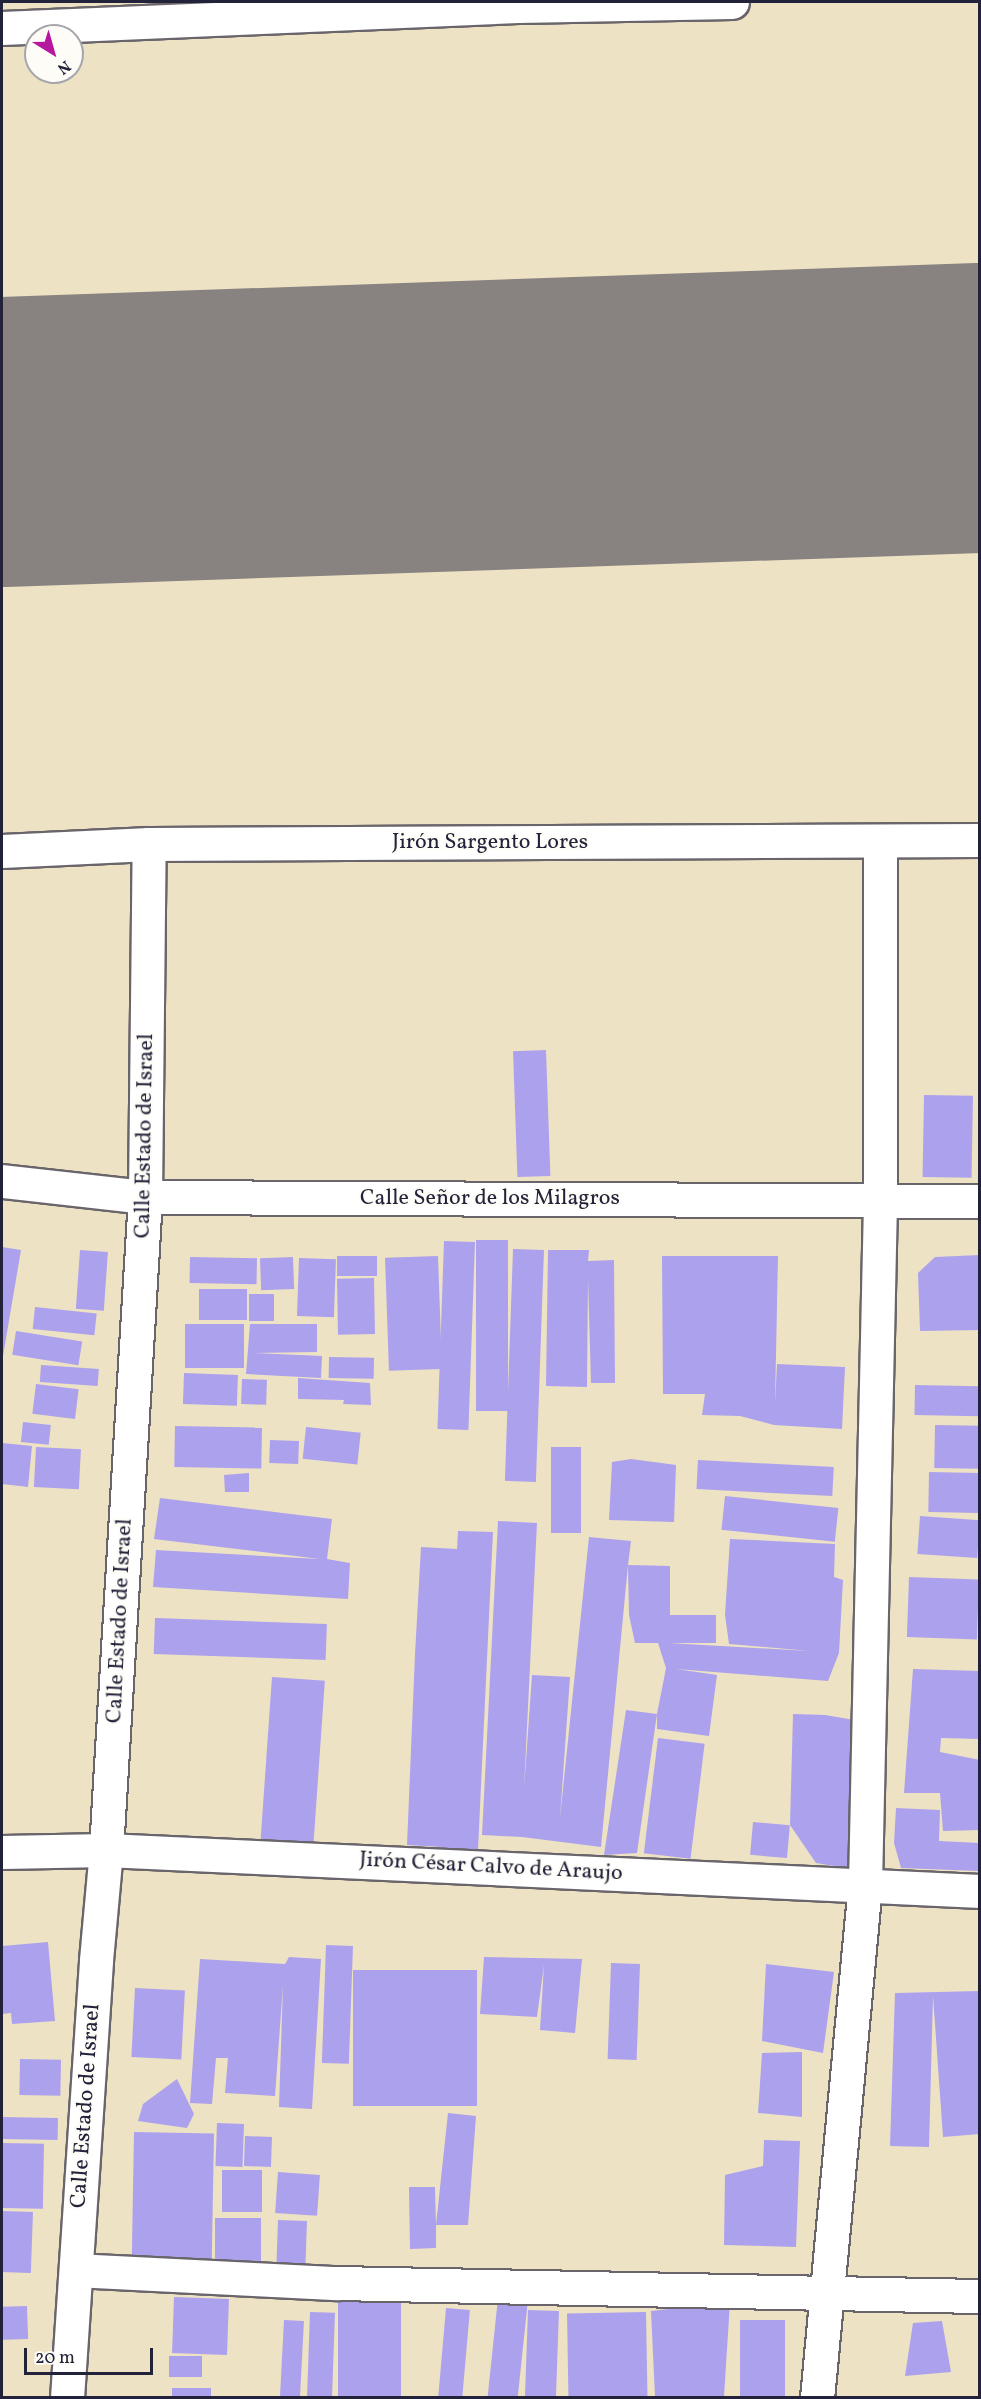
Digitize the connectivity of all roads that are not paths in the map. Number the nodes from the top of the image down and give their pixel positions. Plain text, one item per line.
1 (732, 2) edge
2 (518, 4) edge
3 (2, 28) edge
4 (980, 840) edge
5 (880, 843) junction
6 (150, 844) junction
7 (2, 850) edge
8 (2, 1181) edge
9 (145, 1197) junction
10 (880, 1200) junction
11 (980, 1201) edge
12 (106, 1850) junction
13 (2, 1852) edge
14 (865, 1884) junction
15 (980, 1891) edge
16 (76, 2270) junction
17 (825, 2293) junction
18 (980, 2296) edge
19 (67, 2397) edge
20 (817, 2397) edge

1 - 2 street
2 - 3 street
4 - 5 street, Jirón Sargento Lores
5 - 6 street, Jirón Sargento Lores
5 - 10 street
6 - 7 street, Jirón Sargento Lores
6 - 9 street, Calle Estado de Israel
8 - 9 street, Calle Señor de los Milagros
9 - 10 street, Calle Señor de los Milagros
9 - 12 street, Calle Estado de Israel
10 - 11 street, Calle Señor de los Milagros
10 - 14 street
12 - 13 street, Jirón César Calvo de Araujo
12 - 14 street, Jirón César Calvo de Araujo
12 - 16 street, Calle Estado de Israel
14 - 15 street, Jirón César Calvo de Araujo
14 - 17 street
16 - 17 street
16 - 19 street, Calle Estado de Israel
17 - 18 street
17 - 20 street

